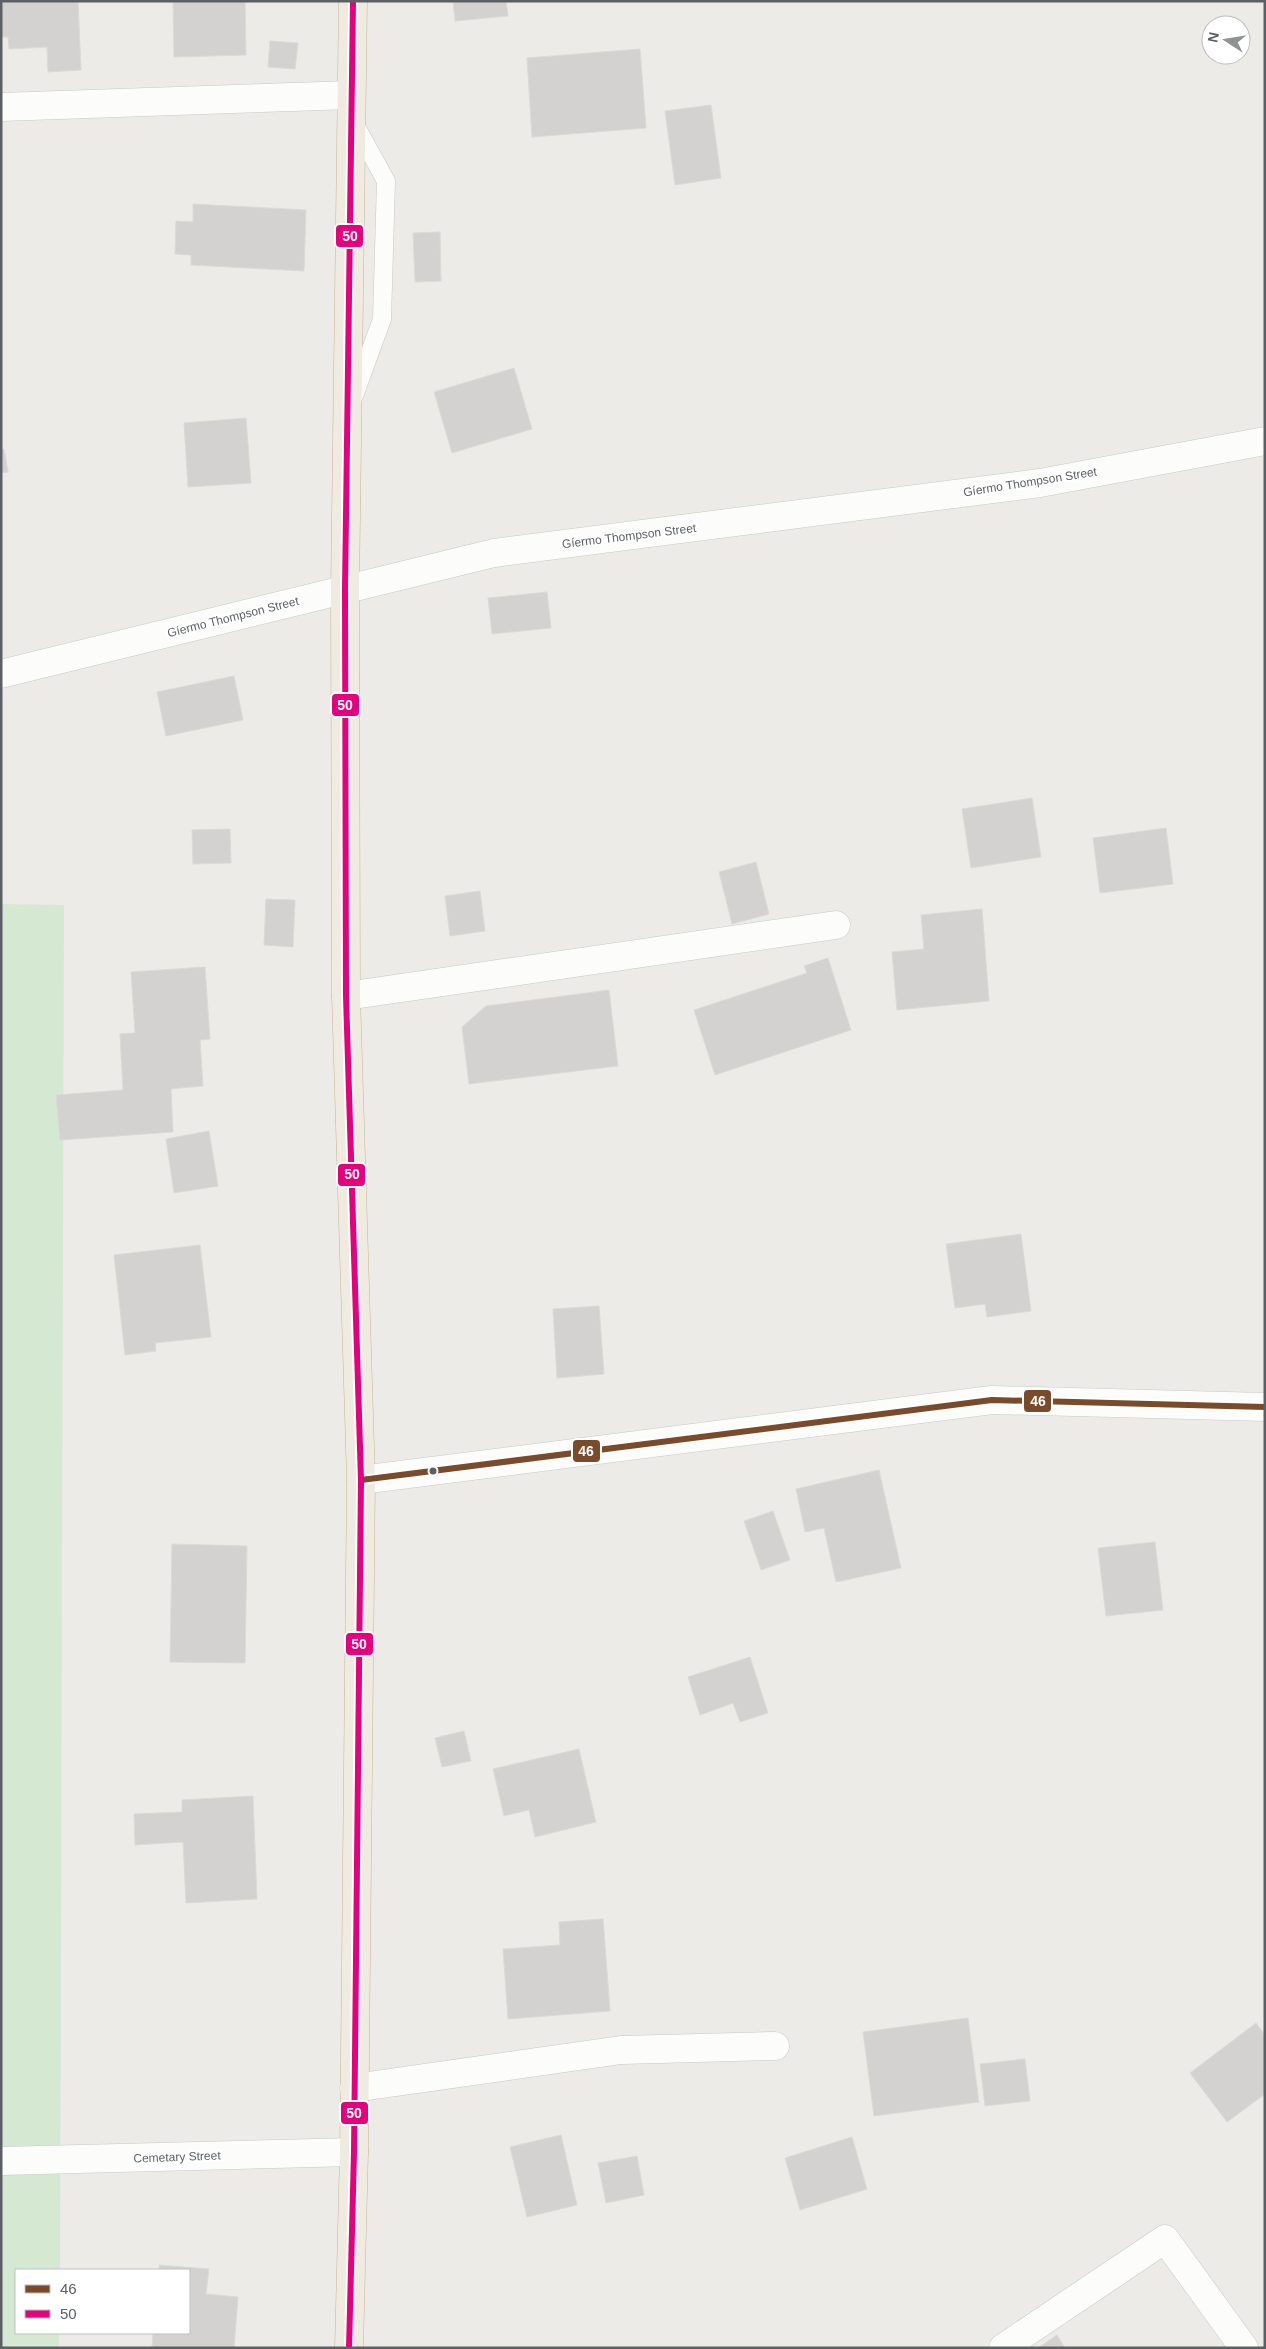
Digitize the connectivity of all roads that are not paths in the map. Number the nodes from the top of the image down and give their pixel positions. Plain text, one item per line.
1 (354, 1) edge
2 (351, 106) junction
3 (1, 107) edge
4 (347, 415) junction
5 (1265, 441) edge
6 (345, 589) junction
7 (1, 674) edge
8 (836, 926) dead end
9 (346, 996) junction
10 (1265, 1407) edge
11 (361, 1480) junction
12 (775, 2046) dead end
13 (354, 2088) junction
14 (354, 2152) junction
15 (1, 2161) edge
16 (349, 2348) edge
17 (1003, 2348) edge
18 (1244, 2348) edge

1 - 2 highway
2 - 3 street
2 - 4 highway
2 - 4 lane
4 - 6 highway
5 - 6 street, Gíermo Thompson Street
6 - 7 street, Gíermo Thompson Street
6 - 9 highway
8 - 9 street
9 - 11 highway
10 - 11 street
11 - 13 highway
12 - 13 street
13 - 14 highway
14 - 15 street, Cemetary Street
14 - 16 highway
17 - 18 street

